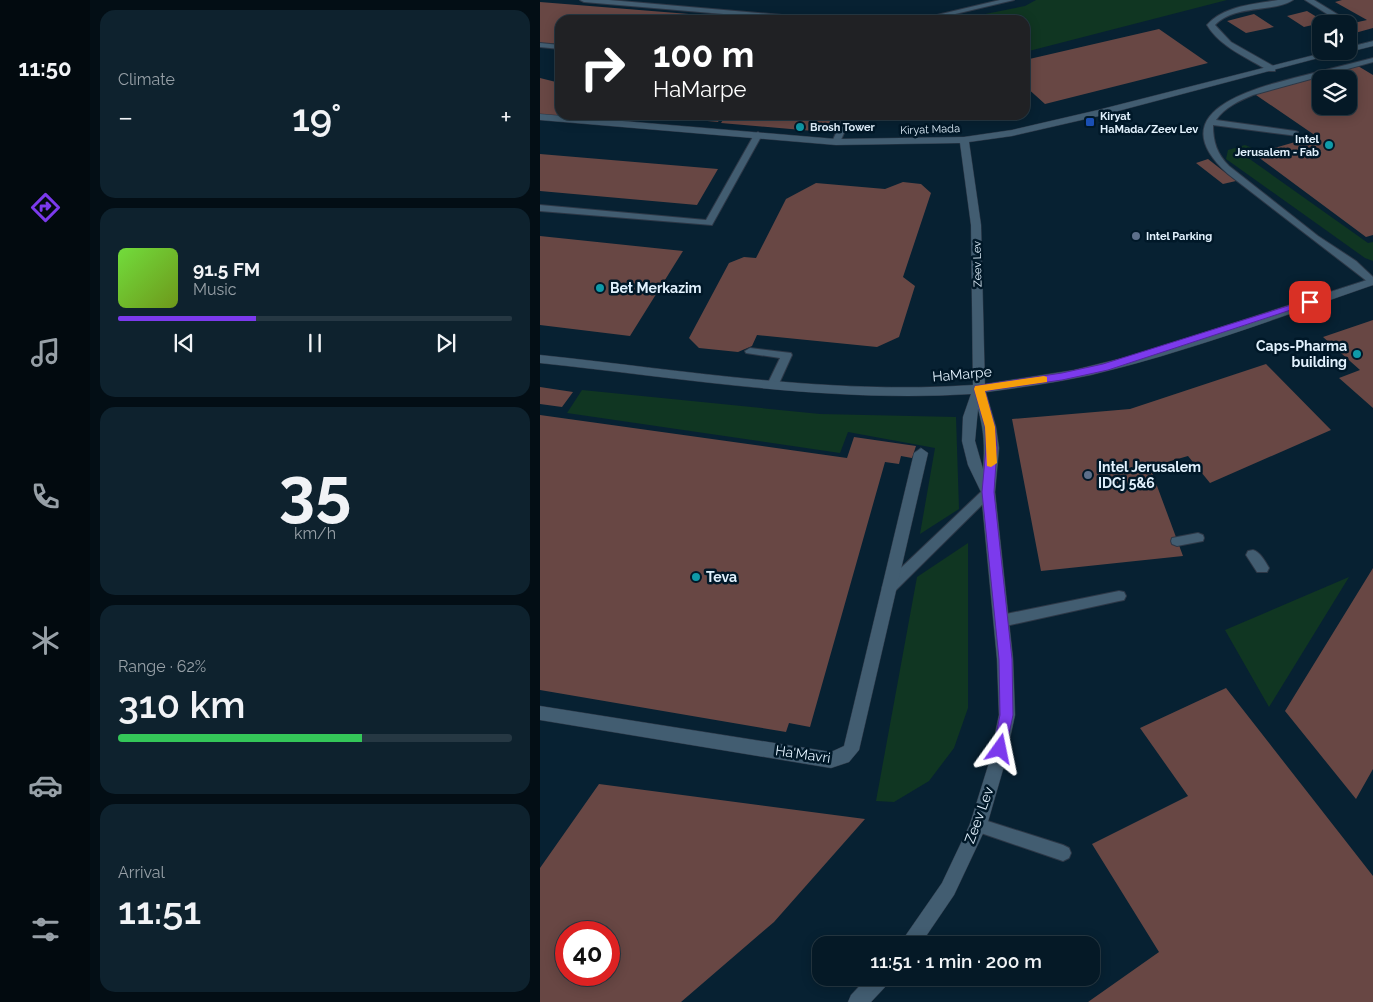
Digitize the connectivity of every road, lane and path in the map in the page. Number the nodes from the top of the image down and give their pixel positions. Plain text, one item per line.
1 (584, 0) edge
2 (1010, 0) edge
3 (1289, 0) edge
4 (1309, 0) edge
5 (759, 15) edge
6 (942, 15) edge
7 (1335, 15) edge
8 (1373, 43) edge
9 (540, 46) edge
10 (555, 47) edge
11 (1357, 47) edge
12 (1312, 59) edge
13 (1373, 60) edge
14 (1272, 69) junction
15 (540, 116) edge
16 (555, 117) edge
17 (612, 120) edge
18 (846, 120) edge
19 (1211, 122) junction
20 (1295, 134) dead end
21 (758, 135) junction
22 (964, 140) junction
23 (836, 142) junction
24 (540, 208) edge
25 (1373, 281) edge
26 (750, 351) dead end
27 (540, 359) edge
28 (773, 385) junction
29 (979, 389) junction
30 (922, 453) dead end
31 (988, 492) junction
32 (1198, 538) dead end
33 (1177, 541) dead end
34 (1253, 555) dead end
35 (1262, 568) dead end
36 (889, 588) junction
37 (1119, 596) dead end
38 (1000, 621) junction
39 (540, 713) edge
40 (978, 825) junction
41 (1063, 853) dead end
42 (915, 936) edge
43 (873, 986) edge
44 (858, 1002) edge

1 - 5 lane
2 - 6 lane
3 - 14 lane
4 - 7 lane
8 - 11 street
9 - 10 lane
12 - 14 street, Kiryat Mada
13 - 19 lane
14 - 22 street, Kiryat Mada
15 - 16 street, Kiryat Mada
17 - 21 street, Kiryat Mada
18 - 23 lane
19 - 20 lane
19 - 25 lane
21 - 23 street, Kiryat Mada
21 - 24 lane
22 - 23 street, Kiryat Mada
22 - 29 street, Zeev Lev
25 - 29 street, HaMarpe
26 - 28 lane
27 - 28 street, HaMarpe
28 - 29 street, HaMarpe
29 - 31 street, Zeev Lev
29 - 31 street, Zeev Lev
30 - 36 street, Ha'Mavri
31 - 36 lane
31 - 38 street, Zeev Lev
32 - 33 lane
34 - 35 lane
36 - 39 street, Ha'Mavri
37 - 38 lane
38 - 40 street, Zeev Lev
40 - 41 lane
40 - 42 street, Zeev Lev
43 - 44 street

